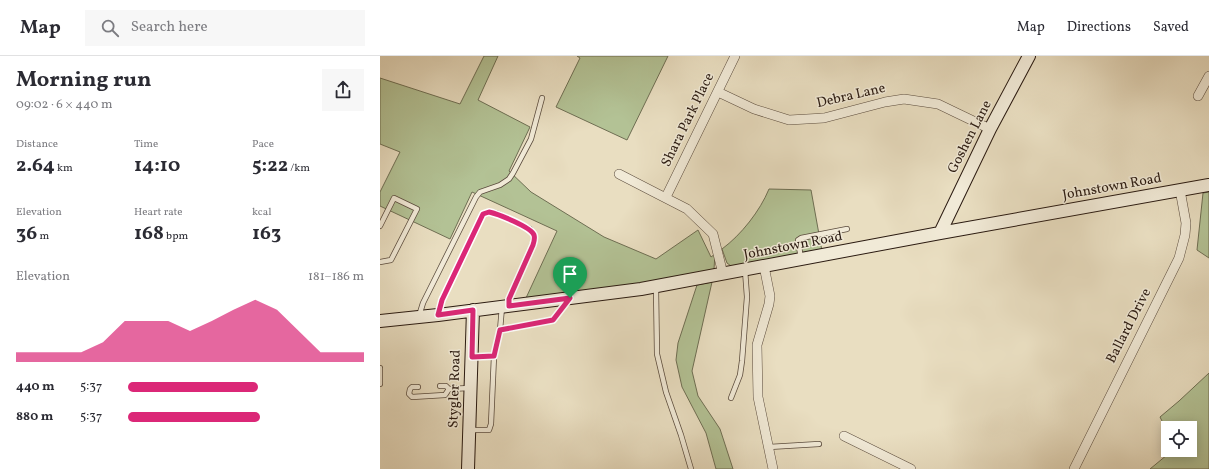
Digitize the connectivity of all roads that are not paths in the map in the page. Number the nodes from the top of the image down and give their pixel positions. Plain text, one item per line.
1 (735, 56) edge
2 (1029, 56) edge
3 (1209, 76) edge
4 (718, 92) junction
5 (1198, 96) dead end
6 (542, 98) dead end
7 (990, 129) junction
8 (619, 174) dead end
9 (1209, 185) edge
10 (1180, 190) junction
11 (666, 197) junction
12 (380, 226) edge
13 (848, 229) dead end
14 (940, 232) junction
15 (801, 259) junction
16 (380, 262) edge
17 (764, 266) junction
18 (745, 270) junction
19 (723, 274) junction
20 (656, 286) junction
21 (570, 298) junction
22 (505, 306) junction
23 (473, 310) junction
24 (438, 315) junction
25 (419, 317) junction
26 (380, 321) edge
27 (500, 330) junction
28 (494, 356) junction
29 (472, 357) junction
30 (380, 368) edge
31 (380, 384) edge
32 (440, 386) dead end
33 (418, 387) dead end
34 (470, 388) junction
35 (449, 390) junction
36 (732, 398) dead end
37 (469, 430) junction
38 (844, 436) dead end
39 (819, 444) dead end
40 (769, 447) junction
41 (468, 469) edge
42 (691, 469) edge
43 (773, 469) edge
44 (912, 469) edge
45 (1074, 469) edge

1 - 4 street, Shara Park Place
2 - 7 main road, Goshen Lane
3 - 5 street
4 - 7 street, Debra Lane
4 - 11 street, Shara Park Place
6 - 25 lane
7 - 14 main road, Goshen Lane
8 - 11 street
9 - 10 main road, Johnstown Road
10 - 14 main road, Johnstown Road
10 - 45 street, Ballard Drive
11 - 19 street
12 - 16 lane
13 - 15 lane
14 - 15 main road, Johnstown Road
15 - 17 main road, Johnstown Road
17 - 18 main road, Johnstown Road
17 - 40 street
18 - 19 main road, Johnstown Road
18 - 36 lane
19 - 20 main road, Johnstown Road
20 - 21 main road, Johnstown Road
20 - 42 lane
21 - 22 main road, Johnstown Road
21 - 27 lane
22 - 23 main road, Johnstown Road
22 - 24 lane
22 - 27 lane
23 - 24 main road, Johnstown Road
23 - 29 main road, Stygler Road
24 - 25 main road, Johnstown Road
25 - 26 main road, Johnstown Road
27 - 28 lane
28 - 29 lane
28 - 37 lane
29 - 34 main road, Stygler Road
30 - 31 lane
32 - 35 lane
33 - 35 lane
34 - 35 lane
34 - 37 main road, Stygler Road
37 - 41 main road, Stygler Road
38 - 44 street
39 - 40 lane
40 - 43 street

